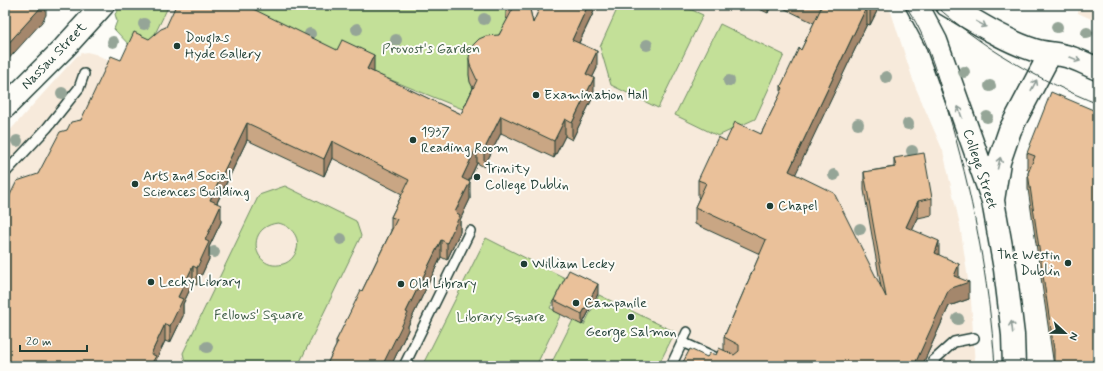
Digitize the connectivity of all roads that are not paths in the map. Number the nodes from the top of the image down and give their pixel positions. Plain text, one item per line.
1 (103, 5) edge
2 (917, 5) edge
3 (947, 5) edge
4 (1050, 54) junction
5 (1098, 69) edge
6 (84, 74) dead end
7 (5, 107) edge
8 (5, 173) edge
9 (993, 201) junction
10 (470, 231) dead end
11 (687, 332) dead end
12 (974, 338) dead end
13 (682, 342) junction
14 (404, 366) edge
15 (671, 366) edge
16 (734, 366) edge
17 (930, 366) edge
18 (1014, 366) edge

1 - 7 main road, Nassau Street
9 -> 2 main road, College Street
3 -> 4 main road
4 -> 5 main road
9 -> 4 main road
6 - 8 lane
18 -> 9 main road, College Street
10 - 14 lane
11 - 13 lane
12 - 17 lane
13 - 15 lane
13 - 16 lane

